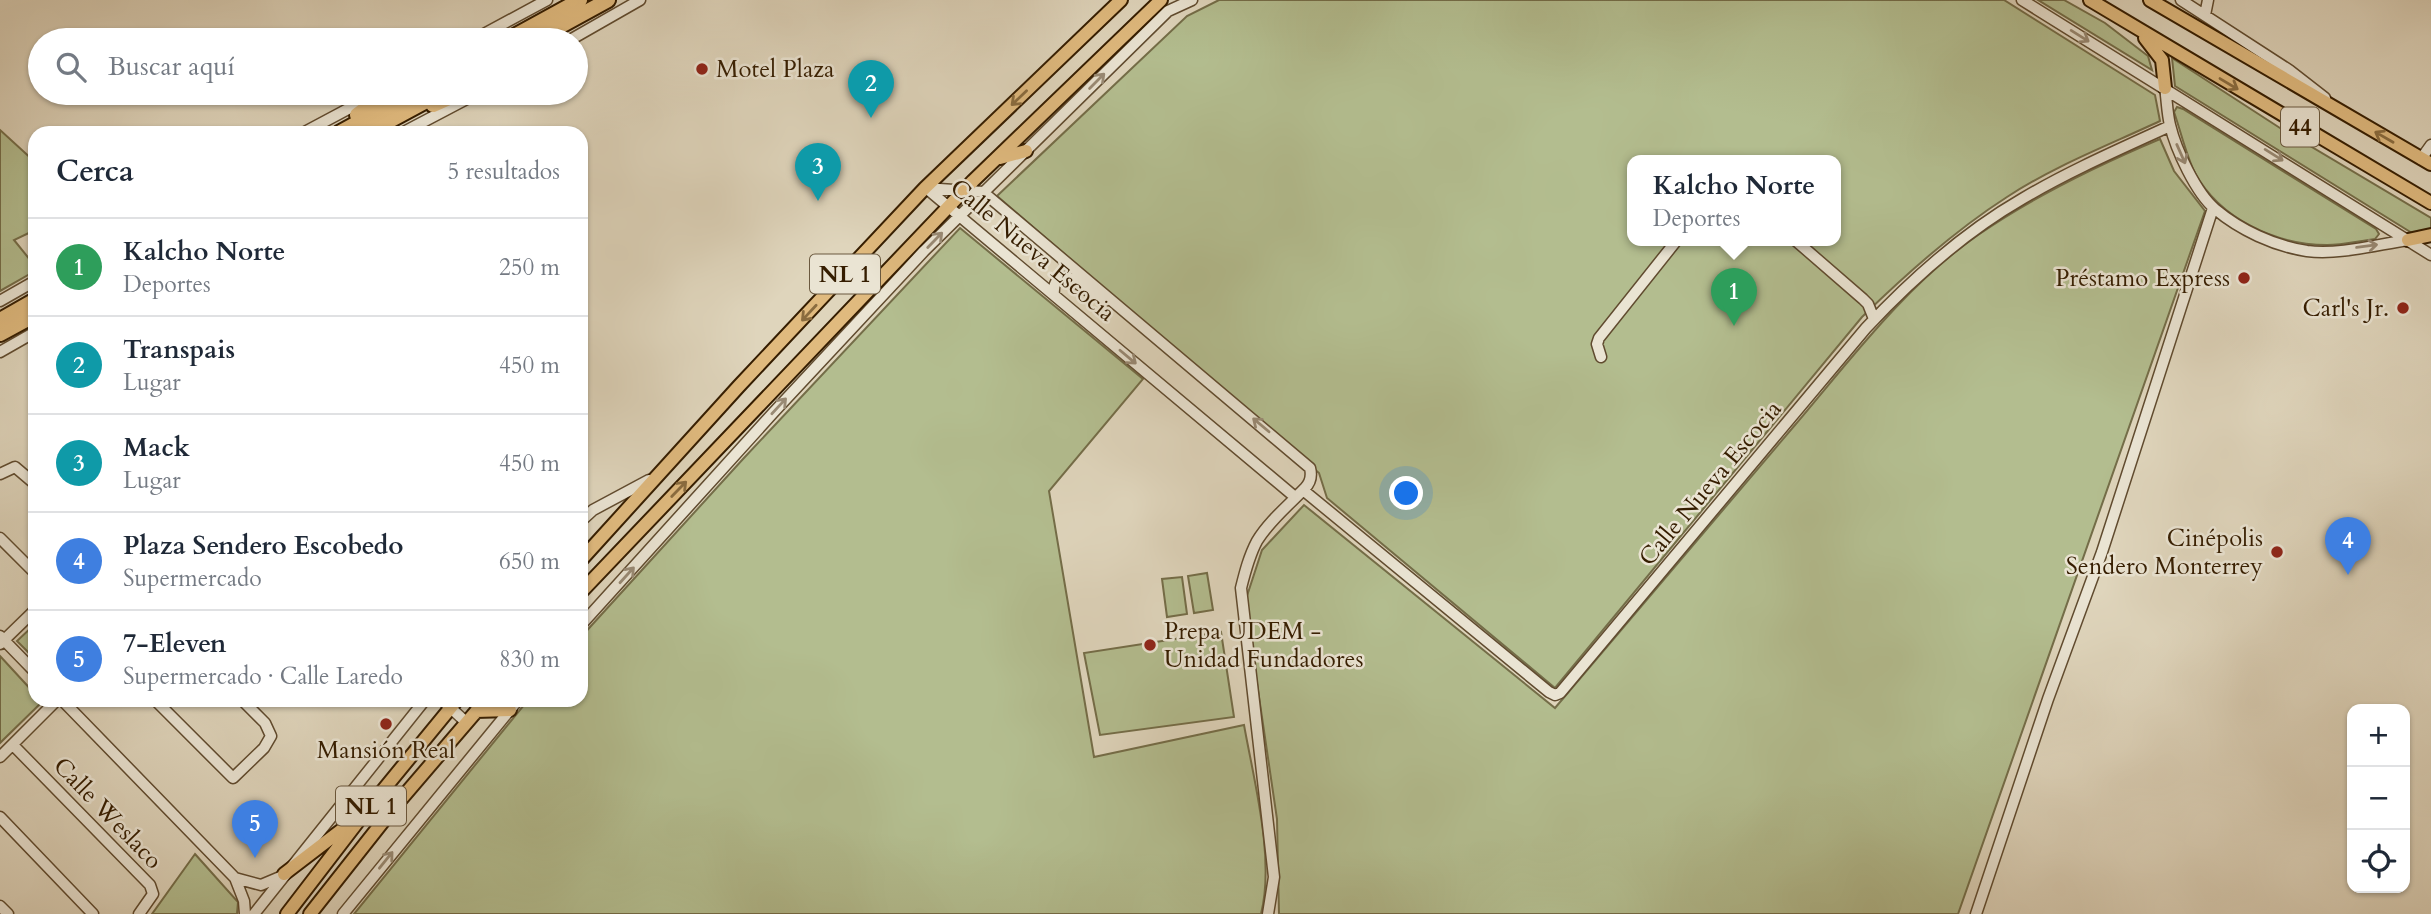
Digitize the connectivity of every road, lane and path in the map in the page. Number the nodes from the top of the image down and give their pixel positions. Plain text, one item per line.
1 (547, 0) edge
2 (580, 0) edge
3 (608, 0) edge
4 (640, 0) edge
5 (1121, 0) edge
6 (1181, 0) edge
7 (1192, 0) edge
8 (2022, 0) edge
9 (2090, 0) edge
10 (2150, 0) edge
11 (2181, 0) edge
12 (2208, 0) edge
13 (1165, 6) edge
14 (2105, 9) junction
15 (2205, 15) junction
16 (495, 28) edge
17 (529, 28) edge
18 (557, 28) edge
19 (588, 30) edge
20 (2165, 88) junction
21 (356, 105) edge
22 (372, 105) edge
23 (390, 105) edge
24 (418, 105) edge
25 (433, 105) edge
26 (455, 105) edge
27 (2337, 110) junction
28 (398, 116) junction
29 (316, 126) edge
30 (347, 126) edge
31 (351, 126) edge
32 (380, 126) edge
33 (415, 126) edge
34 (2170, 126) junction
35 (2431, 145) edge
36 (1026, 151) junction
37 (996, 160) junction
38 (2426, 161) edge
39 (925, 188) junction
40 (964, 191) junction
41 (983, 192) junction
42 (2431, 203) edge
43 (2213, 208) junction
44 (954, 212) junction
45 (2431, 235) edge
46 (2408, 240) junction
47 (1672, 246) edge
48 (1802, 246) edge
49 (2431, 255) edge
50 (28, 285) edge
51 (1054, 295) junction
52 (0, 300) edge
53 (1114, 302) junction
54 (28, 304) edge
55 (28, 319) edge
56 (1874, 319) junction
57 (0, 320) edge
58 (0, 334) edge
59 (28, 336) edge
60 (0, 352) edge
61 (1601, 357) dead end
62 (0, 474) edge
63 (655, 476) junction
64 (28, 477) edge
65 (1299, 493) junction
66 (588, 515) edge
67 (0, 538) edge
68 (588, 552) edge
69 (28, 566) edge
70 (588, 585) edge
71 (28, 616) edge
72 (588, 617) edge
73 (1, 640) edge
74 (28, 665) edge
75 (52, 707) edge
76 (66, 707) edge
77 (162, 707) edge
78 (249, 707) edge
79 (419, 707) edge
80 (447, 707) edge
81 (453, 707) edge
82 (480, 707) edge
83 (501, 707) edge
84 (512, 707) edge
85 (476, 711) junction
86 (467, 723) junction
87 (13, 745) junction
88 (0, 757) edge
89 (366, 811) junction
90 (0, 817) edge
91 (284, 874) junction
92 (234, 878) junction
93 (0, 906) edge
94 (8, 914) edge
95 (93, 914) edge
96 (139, 914) edge
97 (246, 914) edge
98 (254, 914) edge
99 (287, 914) edge
100 (310, 914) edge
101 (343, 914) edge
102 (1268, 914) edge
103 (1976, 914) edge

1 - 16 street
2 - 17 highway
3 - 18 highway
4 - 19 street
5 -> 39 main road, NL 1
6 - 13 street
7 - 13 street, NL 1
8 -> 20 street
9 - 14 main road, 44
10 - 27 main road, 44
11 - 15 street
12 - 15 street
36 -> 13 street, NL 1
13 - 37 main road, NL 1
14 - 20 main road
14 -> 42 main road, 44
15 - 27 street
20 - 34 street
20 -> 46 street
21 - 29 street
22 - 30 highway
23 - 31 highway
24 - 28 highway
25 - 28 highway
26 - 33 street
38 -> 27 main road, 44
28 - 32 highway
34 -> 43 street
34 - 56 street, Calle Nueva Escocia
35 - 38 street
36 - 37 main road
36 - 41 street, NL 1
37 - 40 main road, NL 1
39 - 40 street, Calle Nueva Escocia
39 - 44 street, Calle Nueva Escocia
39 -> 63 main road, NL 1
40 - 41 street, Calle Nueva Escocia
40 - 44 main road, NL 1
41 - 44 street, NL 1
41 - 53 street, Calle Nueva Escocia
43 -> 46 street
43 - 103 street
44 - 51 street, Calle Nueva Escocia
70 -> 44 main road, NL 1
72 -> 44 street, NL 1
45 - 46 main road
46 - 49 street
47 - 61 street
48 - 56 street
50 - 52 street
51 - 53 street
51 -> 65 street, Calle Nueva Escocia
65 -> 53 street, Calle Nueva Escocia
54 - 57 highway
55 - 58 highway
56 - 65 street, Calle Nueva Escocia
59 - 60 street
62 - 64 street
63 - 66 street
63 - 68 main road, NL 1
65 - 102 street
67 - 69 street
71 - 73 street
73 - 74 street
75 - 87 street
76 - 92 street
77 - 78 street
79 - 91 street
80 - 89 main road, NL 1
81 - 86 street
82 - 85 main road, NL 1
83 - 85 main road
101 -> 84 street, NL 1
85 - 86 main road, NL 1
86 - 100 main road, NL 1
87 - 88 street
87 - 96 street, Calle Weslaco
89 - 91 main road
89 - 99 main road, NL 1
90 - 95 street
91 - 92 street
91 - 98 street
92 - 97 street
93 - 94 street

